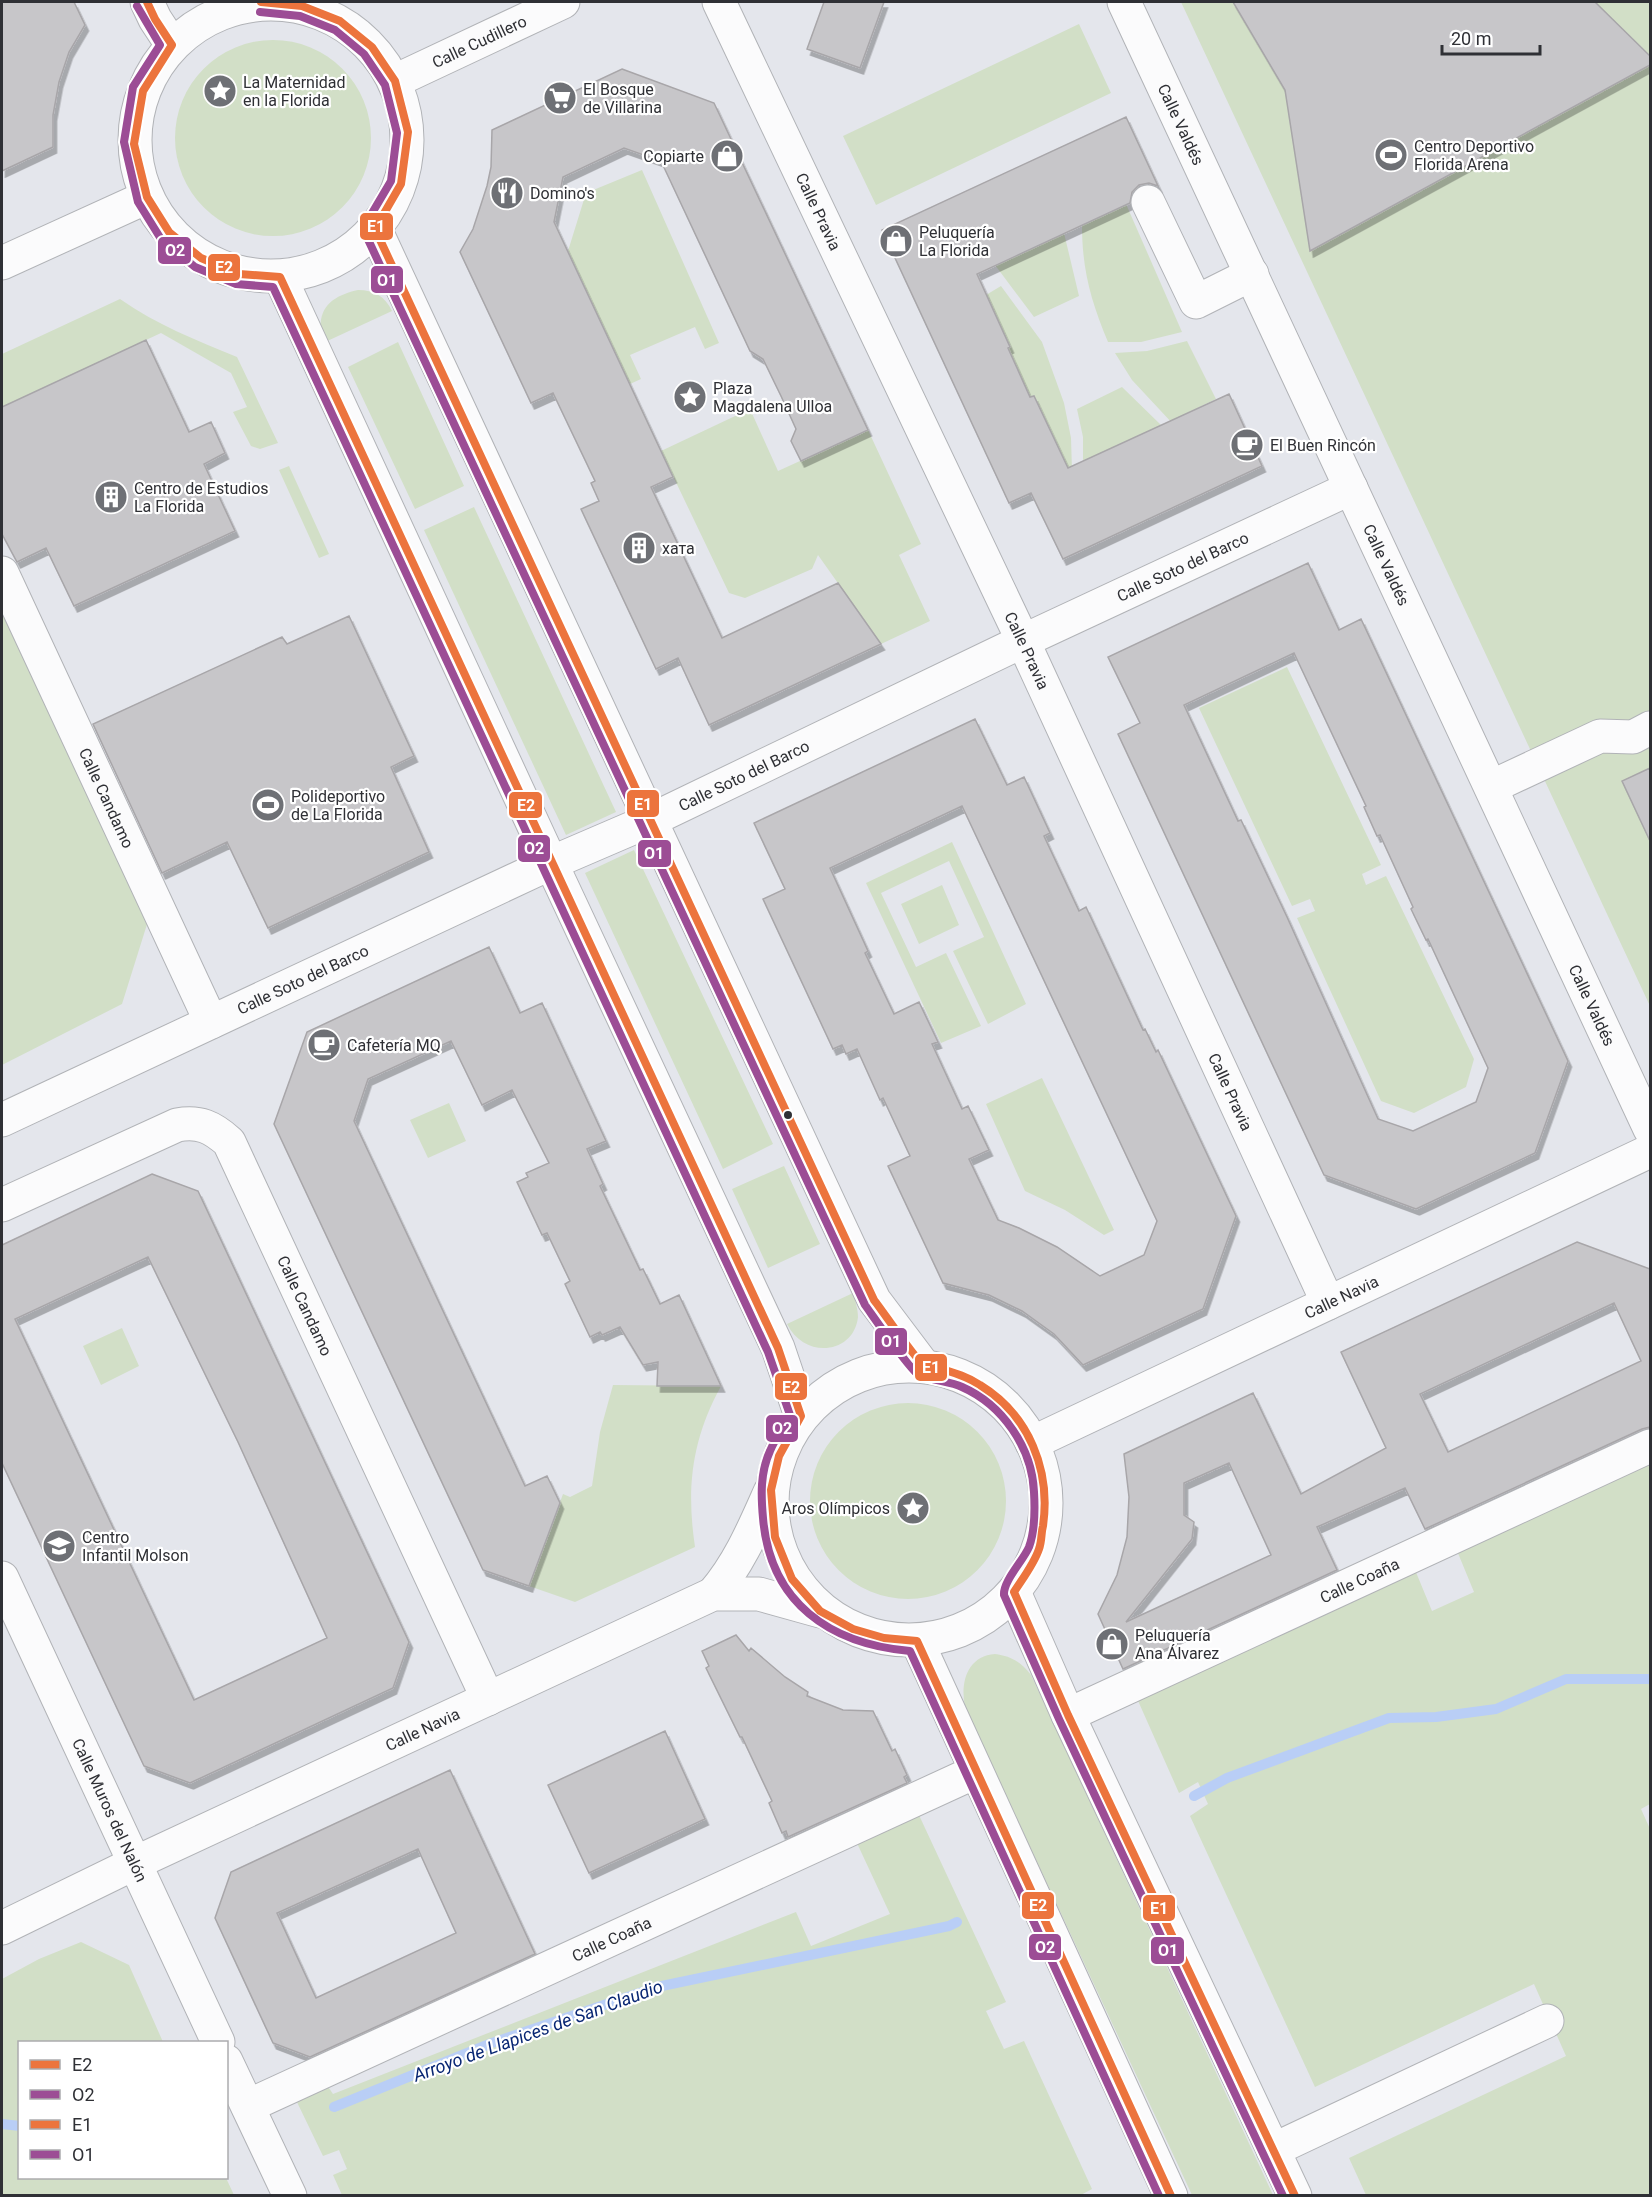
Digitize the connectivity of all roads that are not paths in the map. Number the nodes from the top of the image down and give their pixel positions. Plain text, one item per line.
1 (147, 2) edge
2 (261, 2) edge
3 (563, 2) edge
4 (719, 2) edge
5 (1124, 2) edge
6 (172, 45) junction
7 (395, 81) junction
8 (147, 197) junction
9 (1148, 202) dead end
10 (375, 230) junction
11 (2, 263) edge
12 (1252, 274) junction
13 (280, 277) junction
14 (1351, 488) junction
15 (2, 573) edge
16 (1023, 641) junction
17 (1650, 728) edge
18 (1491, 787) junction
19 (651, 820) junction
20 (551, 863) junction
21 (211, 1022) junction
22 (2, 1120) edge
23 (1650, 1129) edge
24 (1650, 1151) edge
25 (2, 1205) edge
26 (1328, 1303) junction
27 (923, 1365) junction
28 (801, 1416) junction
29 (1032, 1443) junction
30 (1650, 1446) edge
31 (771, 1490) junction
32 (2, 1578) edge
33 (1014, 1592) junction
34 (713, 1594) junction
35 (820, 1611) junction
36 (916, 1641) junction
37 (488, 1699) junction
38 (1068, 1715) junction
39 (975, 1772) junction
40 (133, 1864) junction
41 (2, 1929) edge
42 (1547, 2021) dead end
43 (217, 2041) edge
44 (228, 2065) edge
45 (248, 2106) junction
46 (1273, 2150) junction
47 (1168, 2195) edge
48 (290, 2196) edge
49 (1295, 2196) edge

1 - 6 street
2 - 6 street
2 - 7 street
3 - 7 street, Calle Cudillero
4 - 16 street, Calle Pravia
5 - 12 street, Calle Valdés
6 - 8 street
7 - 10 street
8 - 11 street
8 - 13 street
9 - 12 street
10 - 13 street
10 - 19 street
12 - 14 street, Calle Valdés
13 - 20 street
14 - 16 street, Calle Soto del Barco
14 - 18 street, Calle Valdés
15 - 21 street, Calle Candamo
16 - 19 street, Calle Soto del Barco
16 - 26 street, Calle Pravia
17 - 18 street
18 - 23 street, Calle Valdés
19 - 20 street, Calle Soto del Barco
19 - 27 street
20 - 21 street, Calle Soto del Barco
20 - 28 street
21 - 22 street, Calle Soto del Barco
24 - 26 street, Calle Navia
25 - 37 street, Calle Candamo
26 - 29 street, Calle Navia
27 - 28 street
27 - 29 street
28 - 31 street
29 - 33 street
30 - 38 street, Calle Coaña
31 - 34 street, Calle Navia
31 - 35 street
32 - 40 street, Calle Muros del Nalón
33 - 36 street
33 - 38 street
34 - 35 street, Calle Navia
34 - 37 street, Calle Navia
35 - 36 street
36 - 39 street
37 - 40 street, Calle Navia
38 - 46 street
39 - 45 street, Calle Coaña
39 - 47 street
40 - 41 street, Calle Navia
40 - 43 street, Calle Muros del Nalón
42 - 46 street
44 - 45 street
45 - 48 street
46 - 49 street

